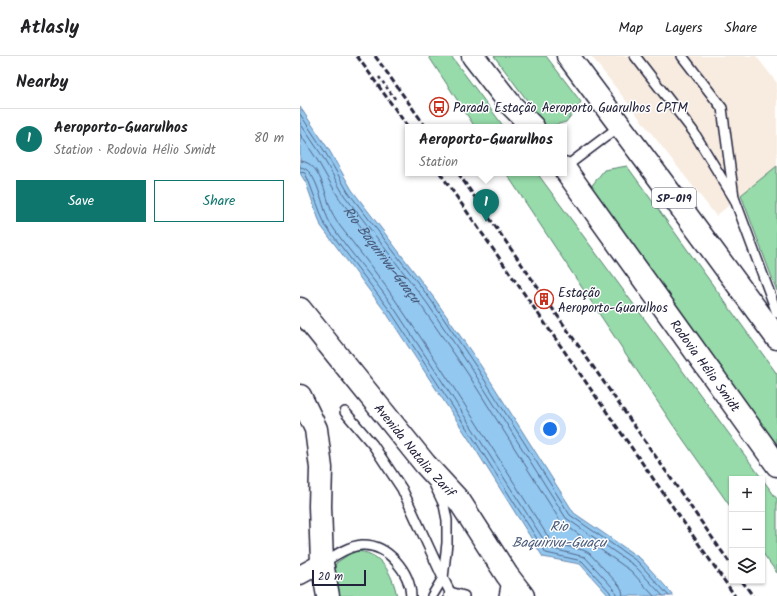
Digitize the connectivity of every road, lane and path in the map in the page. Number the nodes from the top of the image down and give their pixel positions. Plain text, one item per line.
1 (473, 56) edge
2 (486, 56) edge
3 (635, 56) edge
4 (682, 56) edge
5 (569, 57) edge
6 (379, 77) dead end
7 (396, 100) dead end
8 (531, 124) edge
9 (532, 124) edge
10 (620, 126) junction
11 (567, 166) edge
12 (567, 172) edge
13 (735, 200) junction
14 (300, 309) edge
15 (777, 313) edge
16 (777, 338) edge
17 (300, 396) edge
18 (345, 412) dead end
19 (426, 464) junction
20 (777, 464) edge
21 (322, 564) junction
22 (300, 575) edge
23 (507, 575) junction
24 (443, 578) junction
25 (411, 594) edge
26 (450, 595) edge
27 (328, 596) edge
28 (432, 596) edge
29 (464, 596) edge
30 (504, 596) edge
31 (523, 596) edge

1 - 8 main road
2 - 9 main road
3 - 13 lane
4 - 13 lane
5 - 10 main road, SP-019
6 - 7 path
10 - 11 lane
10 - 16 main road, SP-019
12 - 20 main road, Rodovia Hélio Smidt
13 - 15 lane
14 - 19 main road, Avenida Natalia Zarif
17 - 21 main road
18 - 24 lane
19 - 23 main road, Avenida Natalia Zarif
19 - 24 lane
21 - 22 street
21 - 25 lane
21 - 27 main road
23 - 30 lane
23 - 31 main road, Avenida Natalia Zarif
24 - 26 lane
24 - 28 lane
26 - 29 lane

